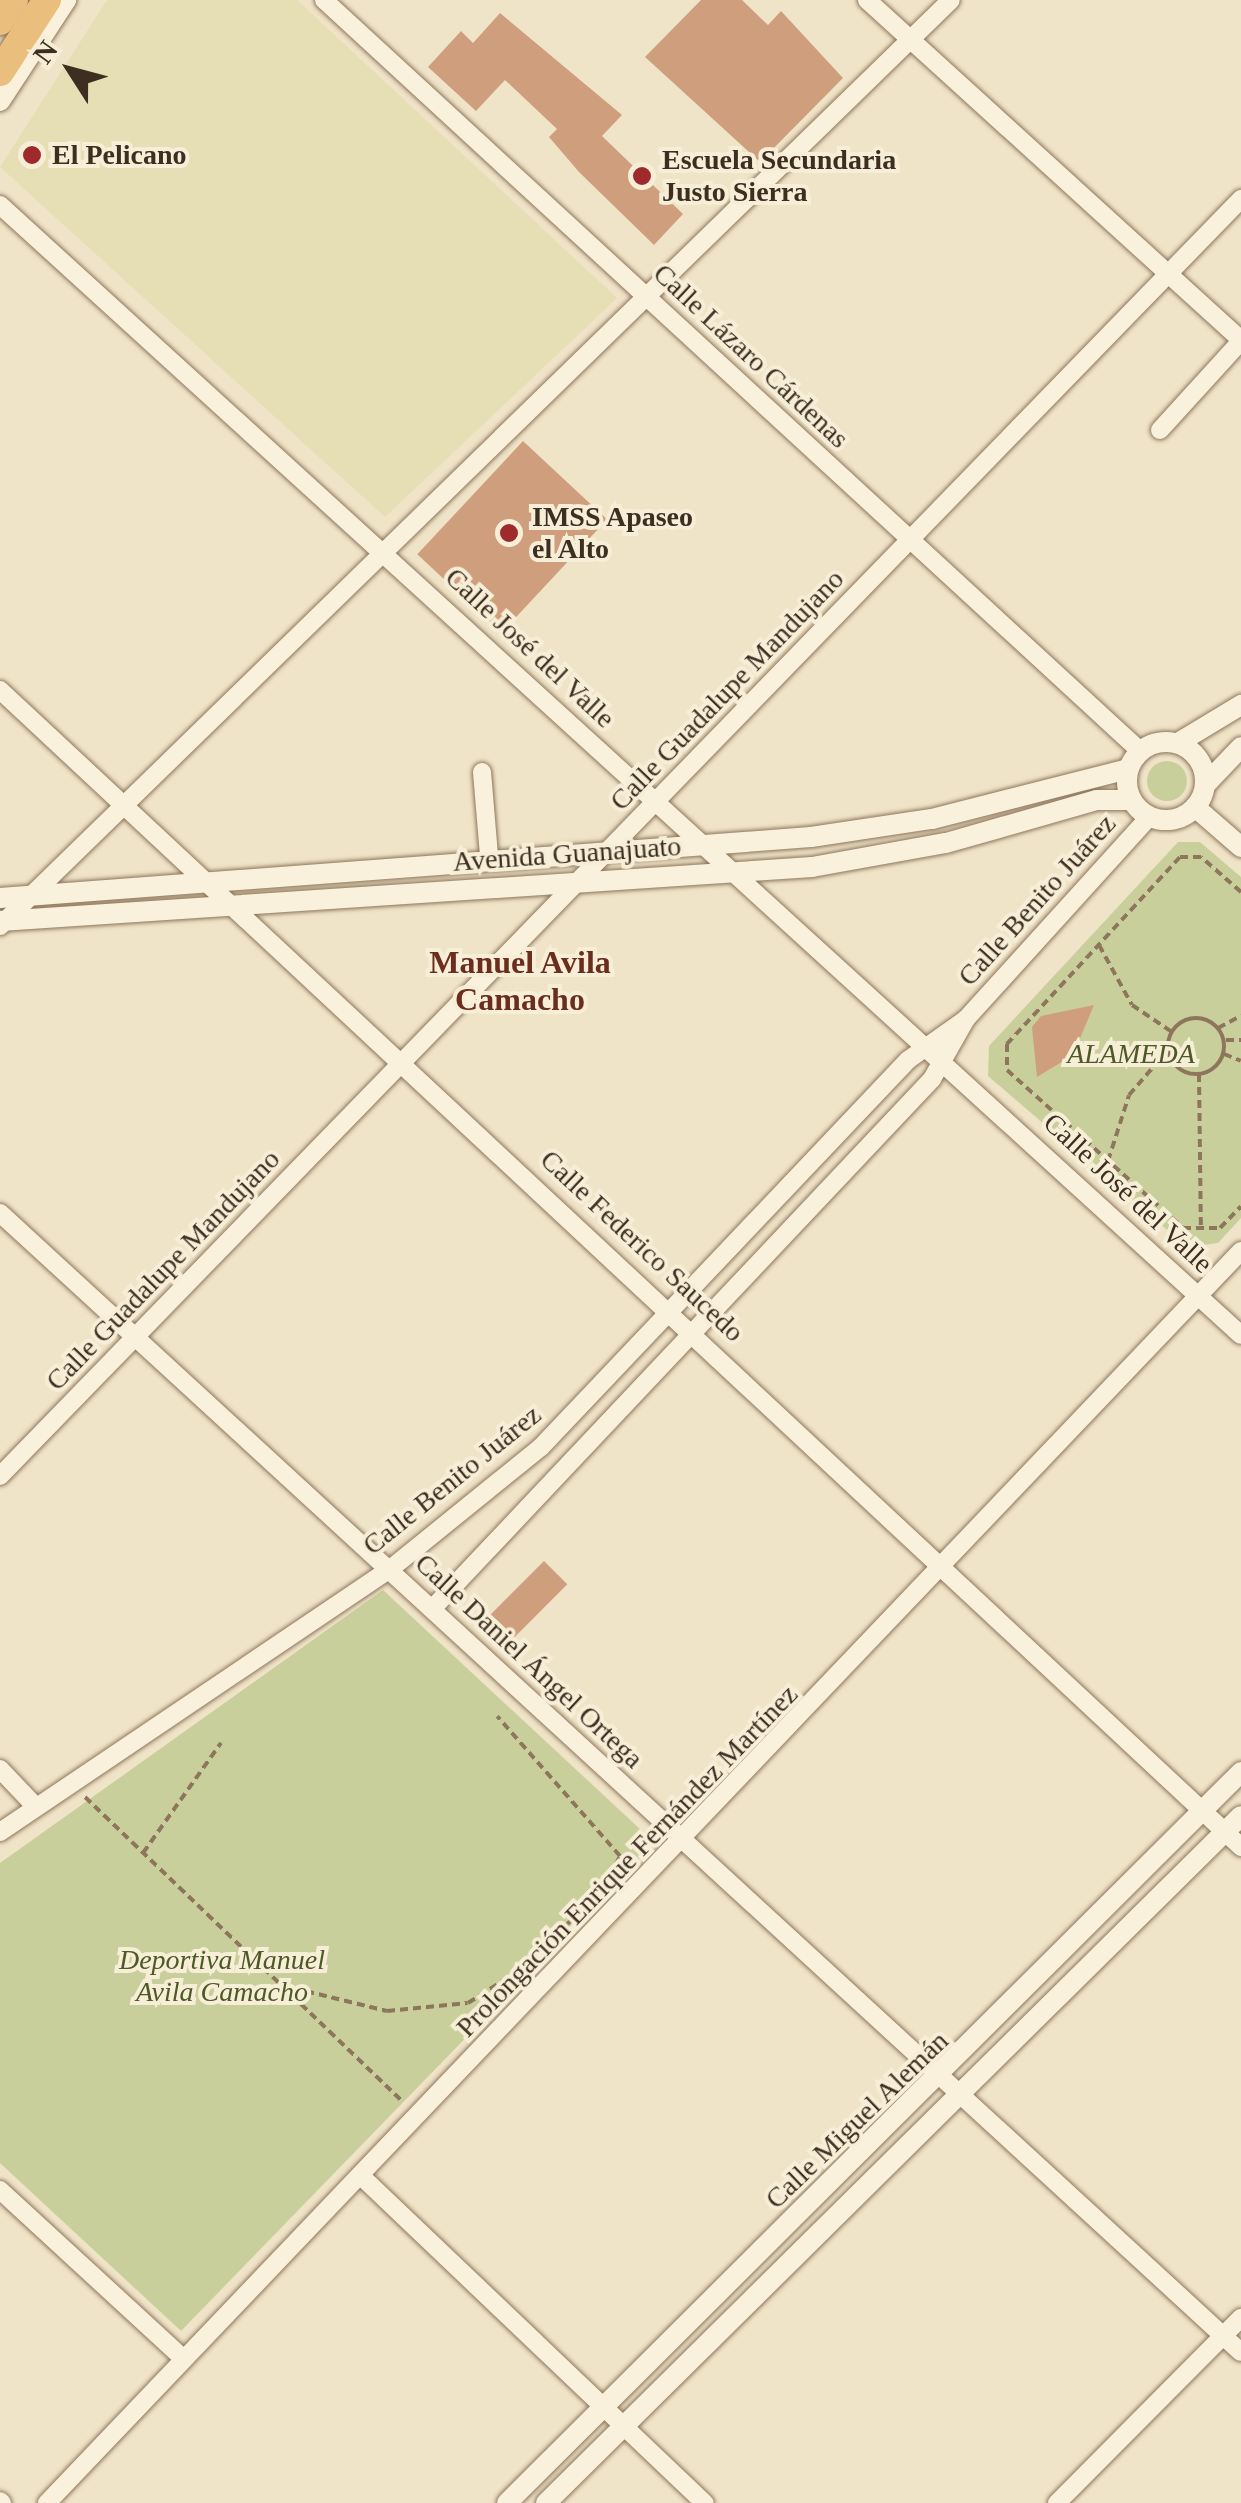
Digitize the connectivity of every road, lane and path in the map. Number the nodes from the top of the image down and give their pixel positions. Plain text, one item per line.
1 (14, 0) edge
2 (48, 0) edge
3 (66, 0) edge
4 (324, 0) edge
5 (867, 0) edge
6 (951, 0) edge
7 (0, 20) edge
8 (910, 39) junction
9 (0, 72) edge
10 (0, 101) edge
11 (1241, 198) edge
12 (0, 205) edge
13 (1170, 275) junction
14 (646, 296) junction
15 (1241, 340) edge
16 (1160, 430) dead end
17 (910, 542) junction
18 (384, 548) junction
19 (0, 690) edge
20 (1241, 705) edge
21 (1178, 743) junction
22 (1241, 747) edge
23 (1134, 761) junction
24 (482, 772) dead end
25 (1205, 785) junction
26 (1131, 800) junction
27 (121, 801) junction
28 (656, 804) junction
29 (1195, 808) junction
30 (1150, 817) junction
31 (703, 845) junction
32 (1241, 847) edge
33 (610, 848) junction
34 (489, 856) junction
35 (732, 872) junction
36 (582, 878) junction
37 (212, 882) junction
38 (31, 892) junction
39 (1241, 892) edge
40 (0, 898) edge
41 (238, 906) junction
42 (1, 923) edge
43 (1098, 944) junction
44 (1241, 1016) edge
45 (966, 1020) junction
46 (1218, 1028) junction
47 (1172, 1032) junction
48 (1224, 1040) junction
49 (1241, 1040) edge
50 (924, 1044) junction
51 (1168, 1050) junction
52 (1224, 1054) junction
53 (405, 1060) junction
54 (942, 1060) junction
55 (1241, 1061) edge
56 (1198, 1074) junction
57 (1108, 1160) junction
58 (1241, 1206) edge
59 (0, 1213) edge
60 (1201, 1228) junction
61 (1241, 1251) edge
62 (1200, 1296) junction
63 (670, 1311) junction
64 (692, 1332) junction
65 (1241, 1335) edge
66 (138, 1337) junction
67 (0, 1476) edge
68 (946, 1569) junction
69 (389, 1570) junction
70 (432, 1609) junction
71 (498, 1716) dead end
72 (220, 1743) dead end
73 (0, 1770) edge
74 (1241, 1772) edge
75 (71, 1782) junction
76 (36, 1807) junction
77 (1204, 1810) junction
78 (1241, 1816) edge
79 (0, 1832) edge
80 (1233, 1839) edge
81 (686, 1842) junction
82 (143, 1853) junction
83 (281, 1986) junction
84 (942, 2080) junction
85 (962, 2098) junction
86 (417, 2117) junction
87 (360, 2175) junction
88 (0, 2190) edge
89 (1241, 2318) edge
90 (1223, 2337) junction
91 (1241, 2352) edge
92 (183, 2358) junction
93 (600, 2404) junction
94 (620, 2425) junction
95 (46, 2503) edge
96 (507, 2503) edge
97 (546, 2503) edge
98 (705, 2503) edge
99 (1057, 2503) edge

1 - 7 highway
2 - 9 highway
3 - 10 street
4 - 14 street, Calle Lázaro Cárdenas
5 - 8 street
6 - 8 street
8 - 13 street
8 - 14 street
11 - 13 street, Calle Guadalupe Mandujano
12 - 18 street, Calle José del Valle
13 - 15 street
13 - 17 street, Calle Guadalupe Mandujano
14 - 17 street, Calle Lázaro Cárdenas
14 - 18 street
15 - 16 street
17 - 23 street, Calle Lázaro Cárdenas
17 - 28 street, Calle Guadalupe Mandujano
18 - 27 street
18 - 28 street, Calle José del Valle
19 - 27 street, Calle Federico Saucedo
20 - 21 street
21 - 23 street
21 - 25 street
22 - 25 street
23 - 26 street
23 - 31 street, Avenida Guanajuato
24 - 34 street
25 - 29 street
26 - 30 street
26 - 35 street, Avenida Guanajuato
27 - 37 street, Calle Federico Saucedo
27 - 38 street
28 - 31 street, Calle José del Valle
28 - 33 street, Calle Guadalupe Mandujano
29 - 30 street
29 - 32 street
30 - 45 street, Calle Benito Juárez
31 - 33 street, Avenida Guanajuato
31 - 35 street, Calle José del Valle
33 - 34 street, Avenida Guanajuato
33 - 36 street, Calle Guadalupe Mandujano
34 - 37 street, Avenida Guanajuato
35 - 36 street, Avenida Guanajuato
35 - 50 street, Calle José del Valle
36 - 41 street, Avenida Guanajuato
36 - 53 street, Calle Guadalupe Mandujano
37 - 38 street, Avenida Guanajuato
37 - 41 street, Calle Federico Saucedo
38 - 40 street, Avenida Guanajuato
38 - 42 street
39 - 43 path
41 - 42 street, Avenida Guanajuato
41 - 53 street, Calle Federico Saucedo
43 - 47 path
43 - 57 path
44 - 46 path
45 - 50 street, Calle Benito Juárez
45 - 54 street, Calle Benito Juárez
46 - 47 path
46 - 48 path
47 - 51 path
48 - 49 path
48 - 52 path
50 - 54 street, Calle José del Valle
50 - 63 street, Calle Benito Juárez
51 - 56 path
51 - 57 path
52 - 55 path
52 - 56 path
53 - 63 street, Calle Federico Saucedo
53 - 66 street, Calle Guadalupe Mandujano
54 - 62 street, Calle José del Valle
54 - 64 street, Calle Benito Juárez
56 - 60 path
57 - 60 path
58 - 60 path
59 - 66 street, Calle Daniel Ángel Ortega
61 - 62 street, Prolongación Enrique Fernández Martínez
62 - 65 street, Calle José del Valle
62 - 68 street, Prolongación Enrique Fernández Martínez
63 - 64 street, Calle Federico Saucedo
63 - 69 street, Calle Benito Juárez
64 - 68 street, Calle Federico Saucedo
64 - 70 street, Calle Benito Juárez
66 - 67 street, Calle Guadalupe Mandujano
66 - 69 street, Calle Daniel Ángel Ortega
68 - 77 street, Calle Federico Saucedo
68 - 81 street, Prolongación Enrique Fernández Martínez
69 - 70 street, Calle Daniel Ángel Ortega
69 - 75 street, Calle Benito Juárez
70 - 81 street, Calle Daniel Ángel Ortega
71 - 83 path
72 - 82 path
73 - 76 street
74 - 77 street, Calle Miguel Alemán
75 - 76 street, Calle Benito Juárez
75 - 82 path
76 - 79 street, Calle Benito Juárez
77 - 80 street, Calle Federico Saucedo
77 - 84 street, Calle Miguel Alemán
78 - 80 street, Calle Miguel Alemán
80 - 85 street, Calle Miguel Alemán
81 - 84 street, Calle Daniel Ángel Ortega
81 - 86 street, Prolongación Enrique Fernández Martínez
82 - 83 path
83 - 86 path
84 - 85 street, Calle Daniel Ángel Ortega
84 - 93 street, Calle Miguel Alemán
85 - 90 street, Calle Daniel Ángel Ortega
85 - 94 street, Calle Miguel Alemán
86 - 87 street, Prolongación Enrique Fernández Martínez
87 - 92 street, Prolongación Enrique Fernández Martínez
87 - 93 street
88 - 92 street
89 - 90 street
90 - 91 street, Calle Daniel Ángel Ortega
90 - 99 street
92 - 95 street, Prolongación Enrique Fernández Martínez
93 - 94 street
93 - 96 street, Calle Miguel Alemán
94 - 97 street, Calle Miguel Alemán
94 - 98 street

